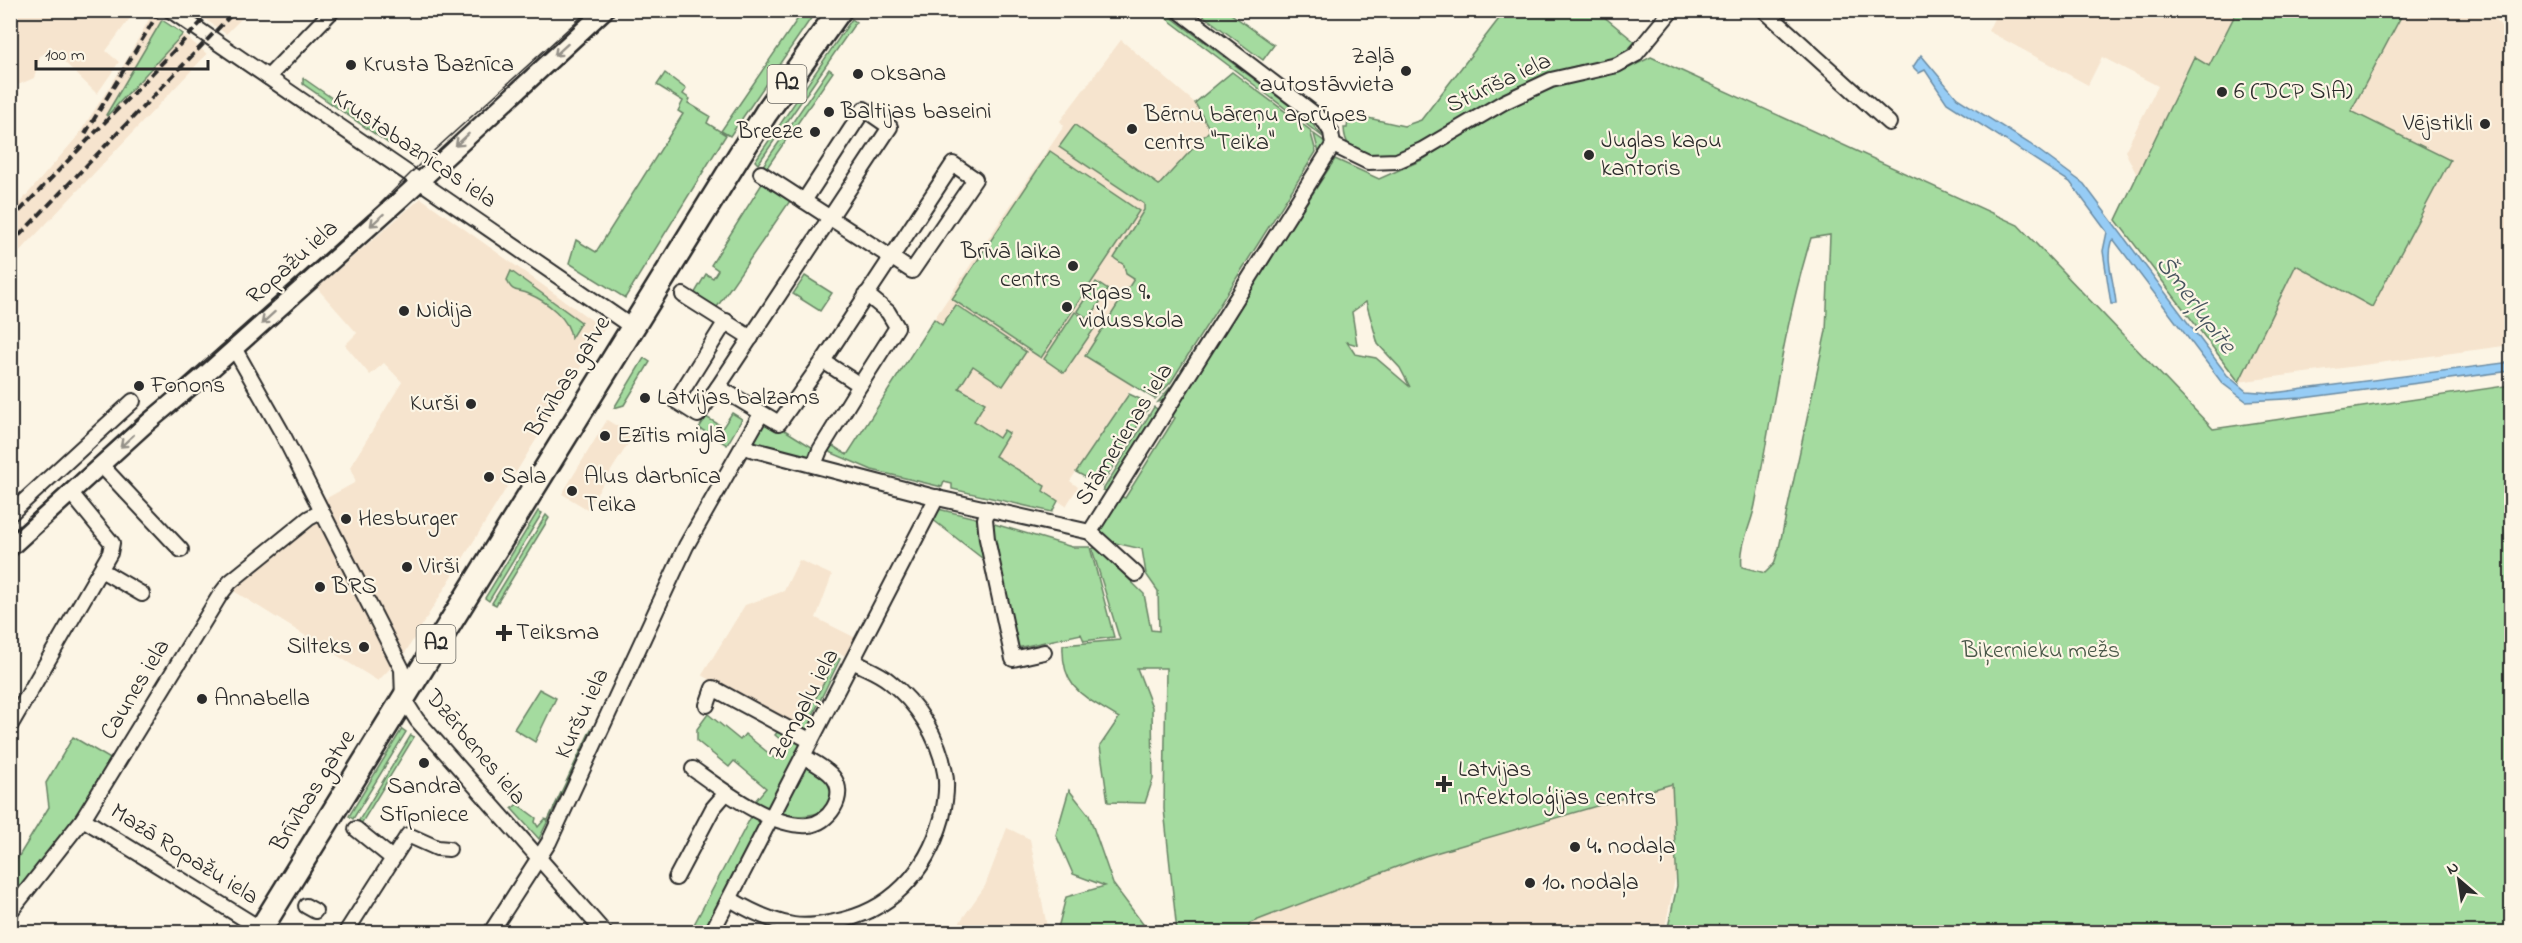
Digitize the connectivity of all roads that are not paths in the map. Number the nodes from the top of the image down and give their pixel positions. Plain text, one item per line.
1 (170, 10) edge
2 (333, 10) edge
3 (605, 10) edge
4 (840, 10) edge
5 (1178, 10) edge
6 (1672, 10) edge
7 (1764, 10) edge
8 (268, 77) junction
9 (1889, 123) dead end
10 (1333, 145) junction
11 (761, 174) dead end
12 (420, 180) junction
13 (804, 201) junction
14 (829, 217) junction
15 (891, 257) junction
16 (866, 294) junction
17 (683, 295) dead end
18 (726, 321) junction
19 (632, 327) junction
20 (752, 338) junction
21 (234, 348) junction
22 (823, 361) junction
23 (860, 385) junction
24 (718, 387) junction
25 (761, 414) junction
26 (146, 424) junction
27 (743, 447) junction
28 (101, 465) junction
29 (814, 465) junction
30 (71, 493) junction
31 (937, 497) junction
32 (988, 509) junction
33 (321, 512) junction
34 (10, 514) edge
35 (1090, 532) junction
36 (10, 549) edge
37 (181, 550) dead end
38 (101, 570) junction
39 (1136, 574) dead end
40 (142, 594) dead end
41 (1044, 652) dead end
42 (853, 661) junction
43 (403, 698) junction
44 (707, 705) dead end
45 (10, 726) edge
46 (811, 741) junction
47 (803, 756) junction
48 (693, 769) dead end
49 (726, 793) junction
50 (772, 818) junction
51 (83, 819) junction
52 (356, 829) dead end
53 (449, 849) dead end
54 (392, 858) junction
55 (539, 859) junction
56 (676, 878) dead end
57 (730, 899) junction
58 (10, 912) edge
59 (260, 931) edge
60 (346, 933) edge
61 (491, 933) edge
62 (604, 933) edge
63 (712, 933) edge

1 - 8 street, Krustabaznīcas iela
2 - 8 street
3 -> 12 street, Ropažu iela
4 - 19 highway, Brīvības gatve / A2
5 - 10 street
6 - 10 street, Stūrīša iela
7 - 9 street
8 - 12 street, Krustabaznīcas iela
10 - 35 street, Stāmerienas iela
11 - 13 street
12 - 19 street, Krustabaznīcas iela
12 -> 21 street, Ropažu iela
13 - 14 street
13 - 14 street
14 - 15 street
14 - 20 street
15 - 15 street
15 - 16 street
16 - 22 street
16 - 23 street
17 - 18 street
18 - 20 street
18 - 24 street
19 - 43 highway, Brīvības gatve / A2
20 - 24 street
21 - 26 street, Ropažu iela
21 - 33 street, Dzērbenes iela
22 - 23 street
22 - 25 street
23 - 29 street
24 - 25 street
25 - 27 street, Kuršu iela
26 -> 28 street, Ropažu iela
26 - 34 street
27 - 29 street, Stāmerienas iela
27 - 55 street, Kuršu iela
28 - 30 street, Ropažu iela
28 - 37 street
29 - 31 street, Stāmerienas iela
30 - 36 street, Ropažu iela
30 - 38 street
31 - 32 street, Stāmerienas iela
31 - 42 street, Zemgaļu iela
32 - 35 street, Stāmerienas iela
32 - 41 street
33 - 43 street, Dzērbenes iela
33 - 51 street, Caunes iela
35 - 39 street
38 - 40 street
38 - 45 street
42 - 46 street, Zemgaļu iela
42 - 57 street
43 - 55 street, Dzērbenes iela
43 - 59 highway, Brīvības gatve / A2
44 - 46 street
46 - 47 street, Zemgaļu iela
47 - 50 street, Zemgaļu iela
47 - 50 street
48 - 49 street
49 - 50 street
49 - 56 street
50 - 57 street, Zemgaļu iela
51 - 58 street, Caunes iela
51 - 59 street, Mazā Ropažu iela
52 - 54 street
53 - 54 street
54 - 60 street
55 - 61 street, Kuršu iela
55 - 62 street, Dzērbenes iela
57 - 63 street, Zemgaļu iela

